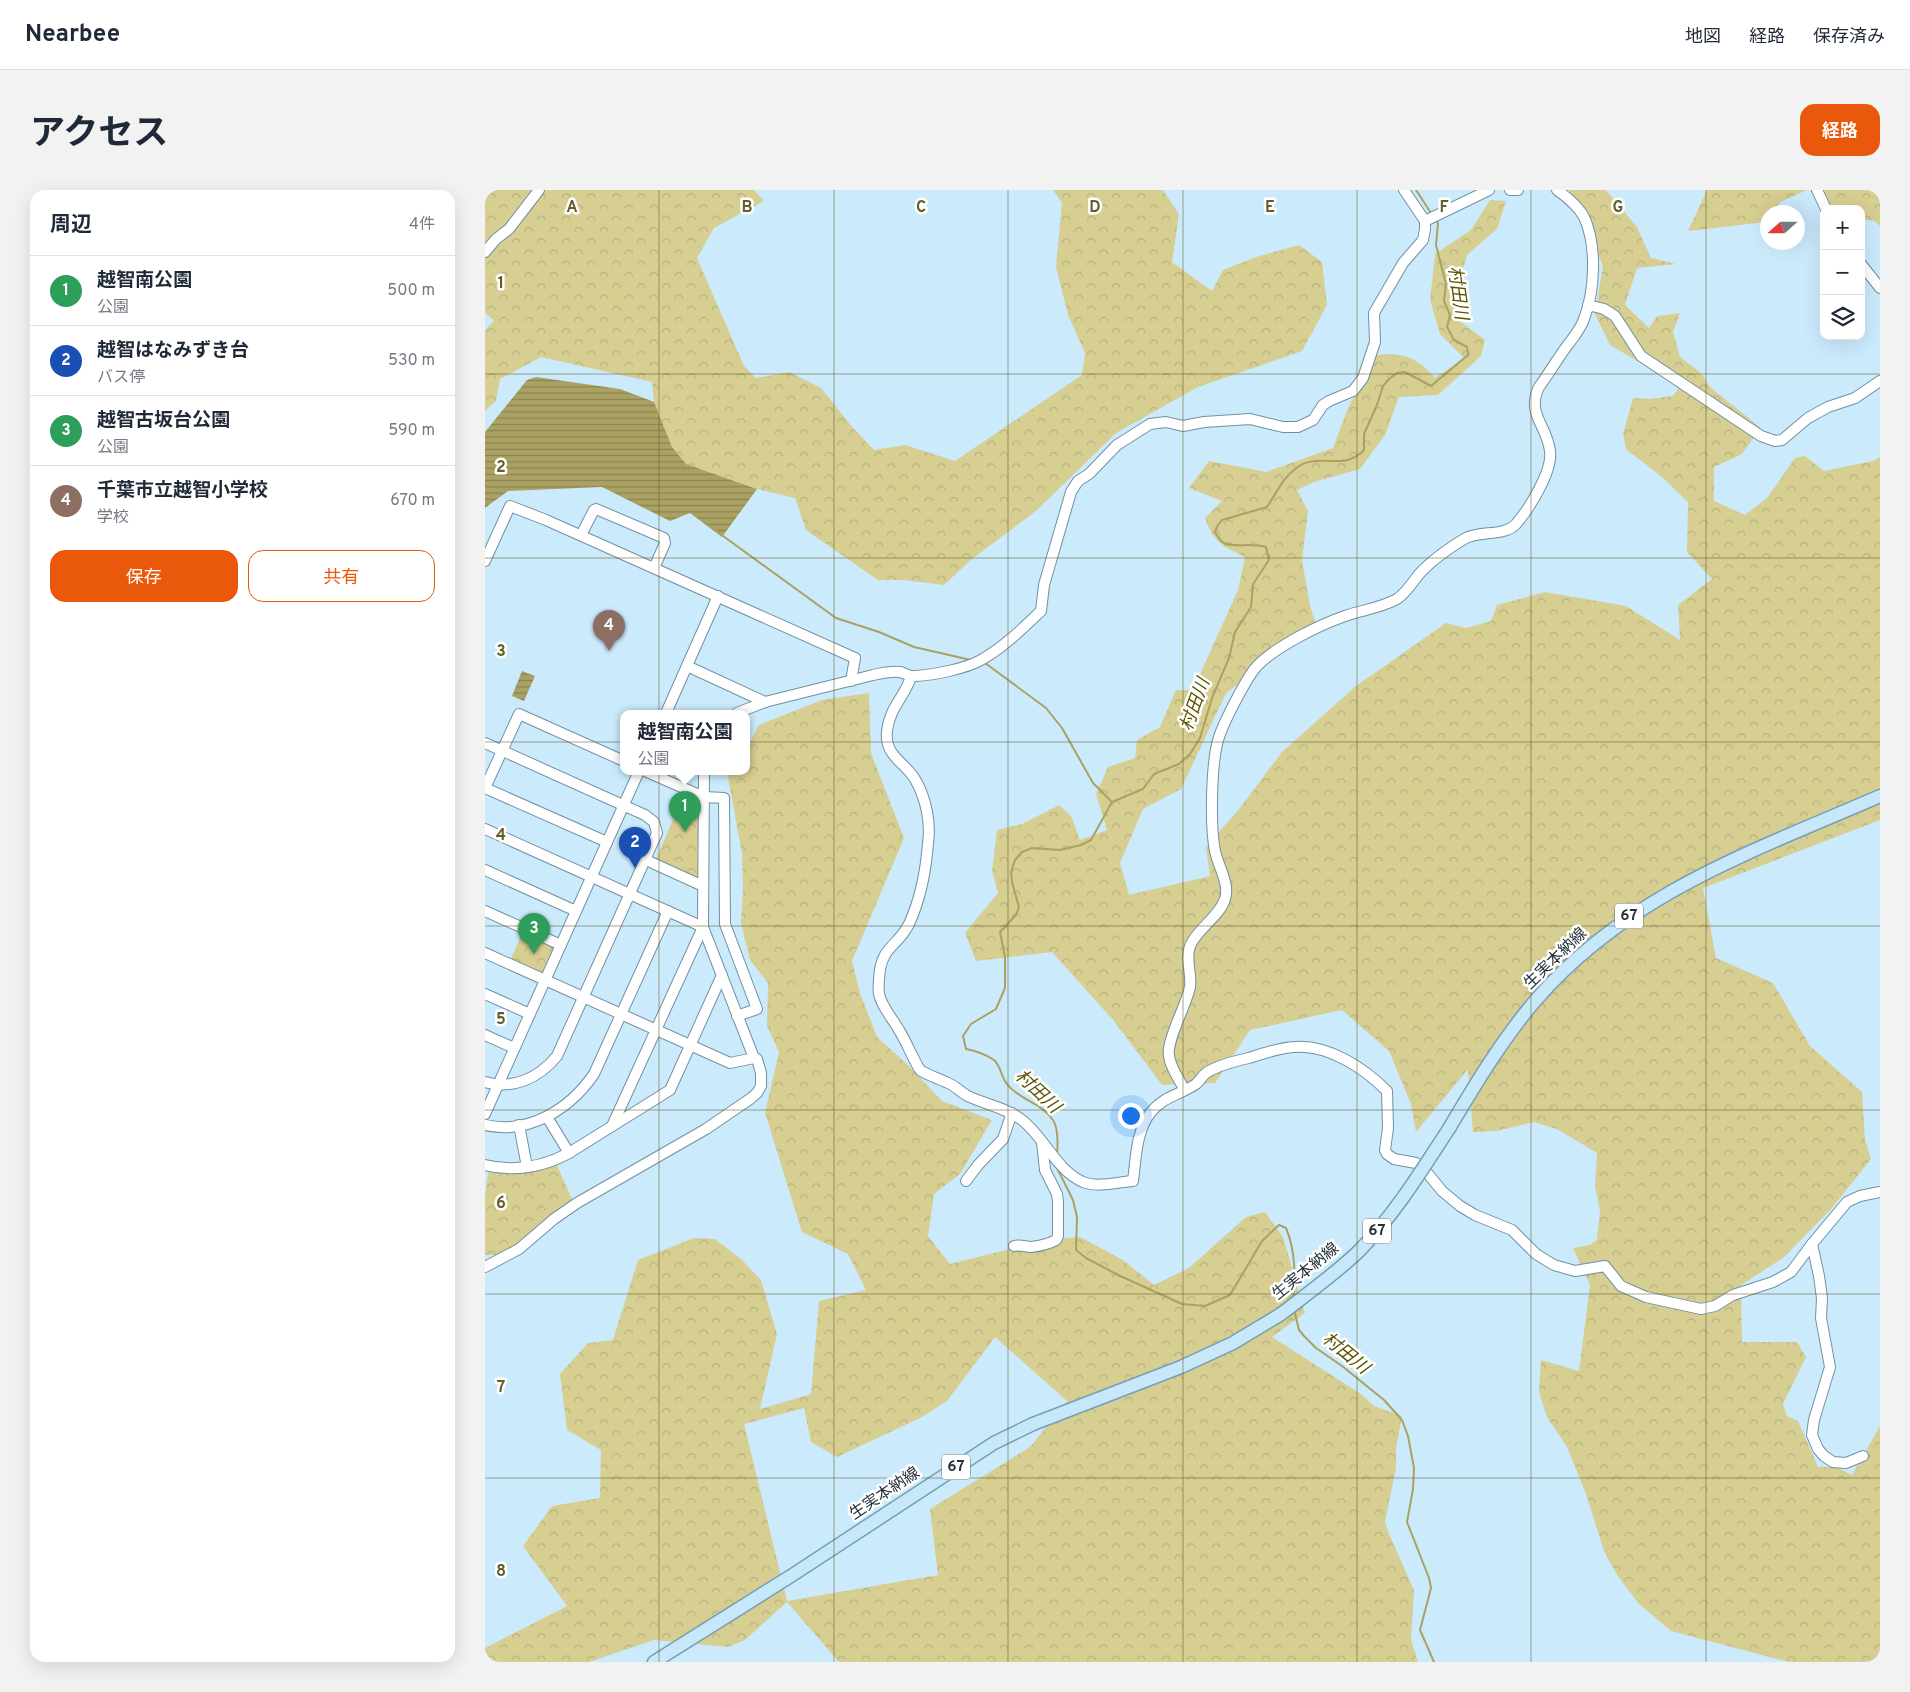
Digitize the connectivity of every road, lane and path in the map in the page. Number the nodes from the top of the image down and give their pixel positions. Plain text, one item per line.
1 (539, 190) edge
2 (1403, 190) edge
3 (1489, 190) edge
4 (1510, 190) edge
5 (1518, 190) edge
6 (1557, 190) edge
7 (1817, 190) edge
8 (1824, 205) edge
9 (1425, 221) junction
10 (485, 252) edge
11 (1865, 269) edge
12 (1880, 288) edge
13 (1588, 305) junction
14 (1880, 381) edge
15 (581, 536) junction
16 (485, 561) edge
17 (654, 568) junction
18 (718, 596) junction
19 (687, 666) junction
20 (911, 676) junction
21 (851, 681) junction
22 (765, 702) junction
23 (667, 710) edge
24 (745, 710) edge
25 (485, 743) edge
26 (502, 751) junction
27 (620, 759) edge
28 (637, 775) edge
29 (654, 775) edge
30 (704, 775) edge
31 (485, 788) edge
32 (1880, 796) edge
33 (704, 797) junction
34 (624, 806) junction
35 (485, 829) edge
36 (607, 842) junction
37 (646, 860) junction
38 (485, 870) edge
39 (591, 877) junction
40 (703, 886) junction
41 (630, 895) junction
42 (485, 911) edge
43 (576, 911) junction
44 (668, 911) junction
45 (703, 927) junction
46 (561, 945) junction
47 (485, 953) edge
48 (722, 975) junction
49 (545, 980) junction
50 (485, 994) edge
51 (584, 998) junction
52 (530, 1014) junction
53 (622, 1014) junction
54 (737, 1016) junction
55 (656, 1030) junction
56 (485, 1035) edge
57 (691, 1046) junction
58 (514, 1048) junction
59 (754, 1058) junction
60 (485, 1082) edge
61 (498, 1084) junction
62 (1185, 1089) junction
63 (1012, 1113) junction
64 (485, 1114) edge
65 (547, 1117) junction
66 (485, 1125) edge
67 (519, 1125) junction
68 (613, 1126) junction
69 (1043, 1144) junction
70 (569, 1153) junction
71 (485, 1167) edge
72 (527, 1167) junction
73 (966, 1180) dead end
74 (1880, 1192) edge
75 (1812, 1244) junction
76 (1014, 1246) dead end
77 (485, 1267) edge
78 (1863, 1456) dead end
79 (654, 1662) edge

1 - 10 street
2 - 9 street
3 - 9 street
4 - 5 street
6 - 13 street
7 - 8 street
9 - 20 street
11 - 12 street
13 - 14 street
13 - 62 street
15 - 16 street
15 - 17 street
15 - 17 street
17 - 18 street
18 - 19 street
18 - 21 street
19 - 22 street
19 - 23 street
20 - 21 street
20 - 63 street
21 - 22 street
22 - 24 street
25 - 26 street
26 - 27 street
26 - 31 street
26 - 34 street
28 - 34 street
29 - 33 street
30 - 33 street
31 - 36 street
32 - 79 main road, 生実本納線 / 67, bridge
33 - 40 street
33 - 54 street
34 - 36 street
34 - 37 street
35 - 39 street
36 - 39 street
37 - 40 street
37 - 41 street
38 - 43 street
39 - 41 street
39 - 43 street
40 - 45 street
41 - 44 street
41 - 51 street
42 - 46 street
43 - 46 street
44 - 45 street
44 - 53 street
45 - 48 street
45 - 55 street
46 - 49 street
47 - 49 street
48 - 54 street
48 - 57 street
49 - 51 street
49 - 52 street
50 - 52 street
51 - 53 street
51 - 61 street
52 - 58 street
53 - 55 street
53 - 65 street
54 - 59 street
55 - 57 street
55 - 68 street
56 - 58 street
57 - 59 street
57 - 68 street
58 - 61 street
59 - 77 street
60 - 61 street
61 - 64 street
62 - 69 street
62 - 75 street
63 - 69 street
63 - 73 street
65 - 67 street
65 - 70 street
66 - 67 street
67 - 72 street
68 - 70 street
69 - 76 street
70 - 72 street
71 - 72 street
74 - 75 street
75 - 78 street

